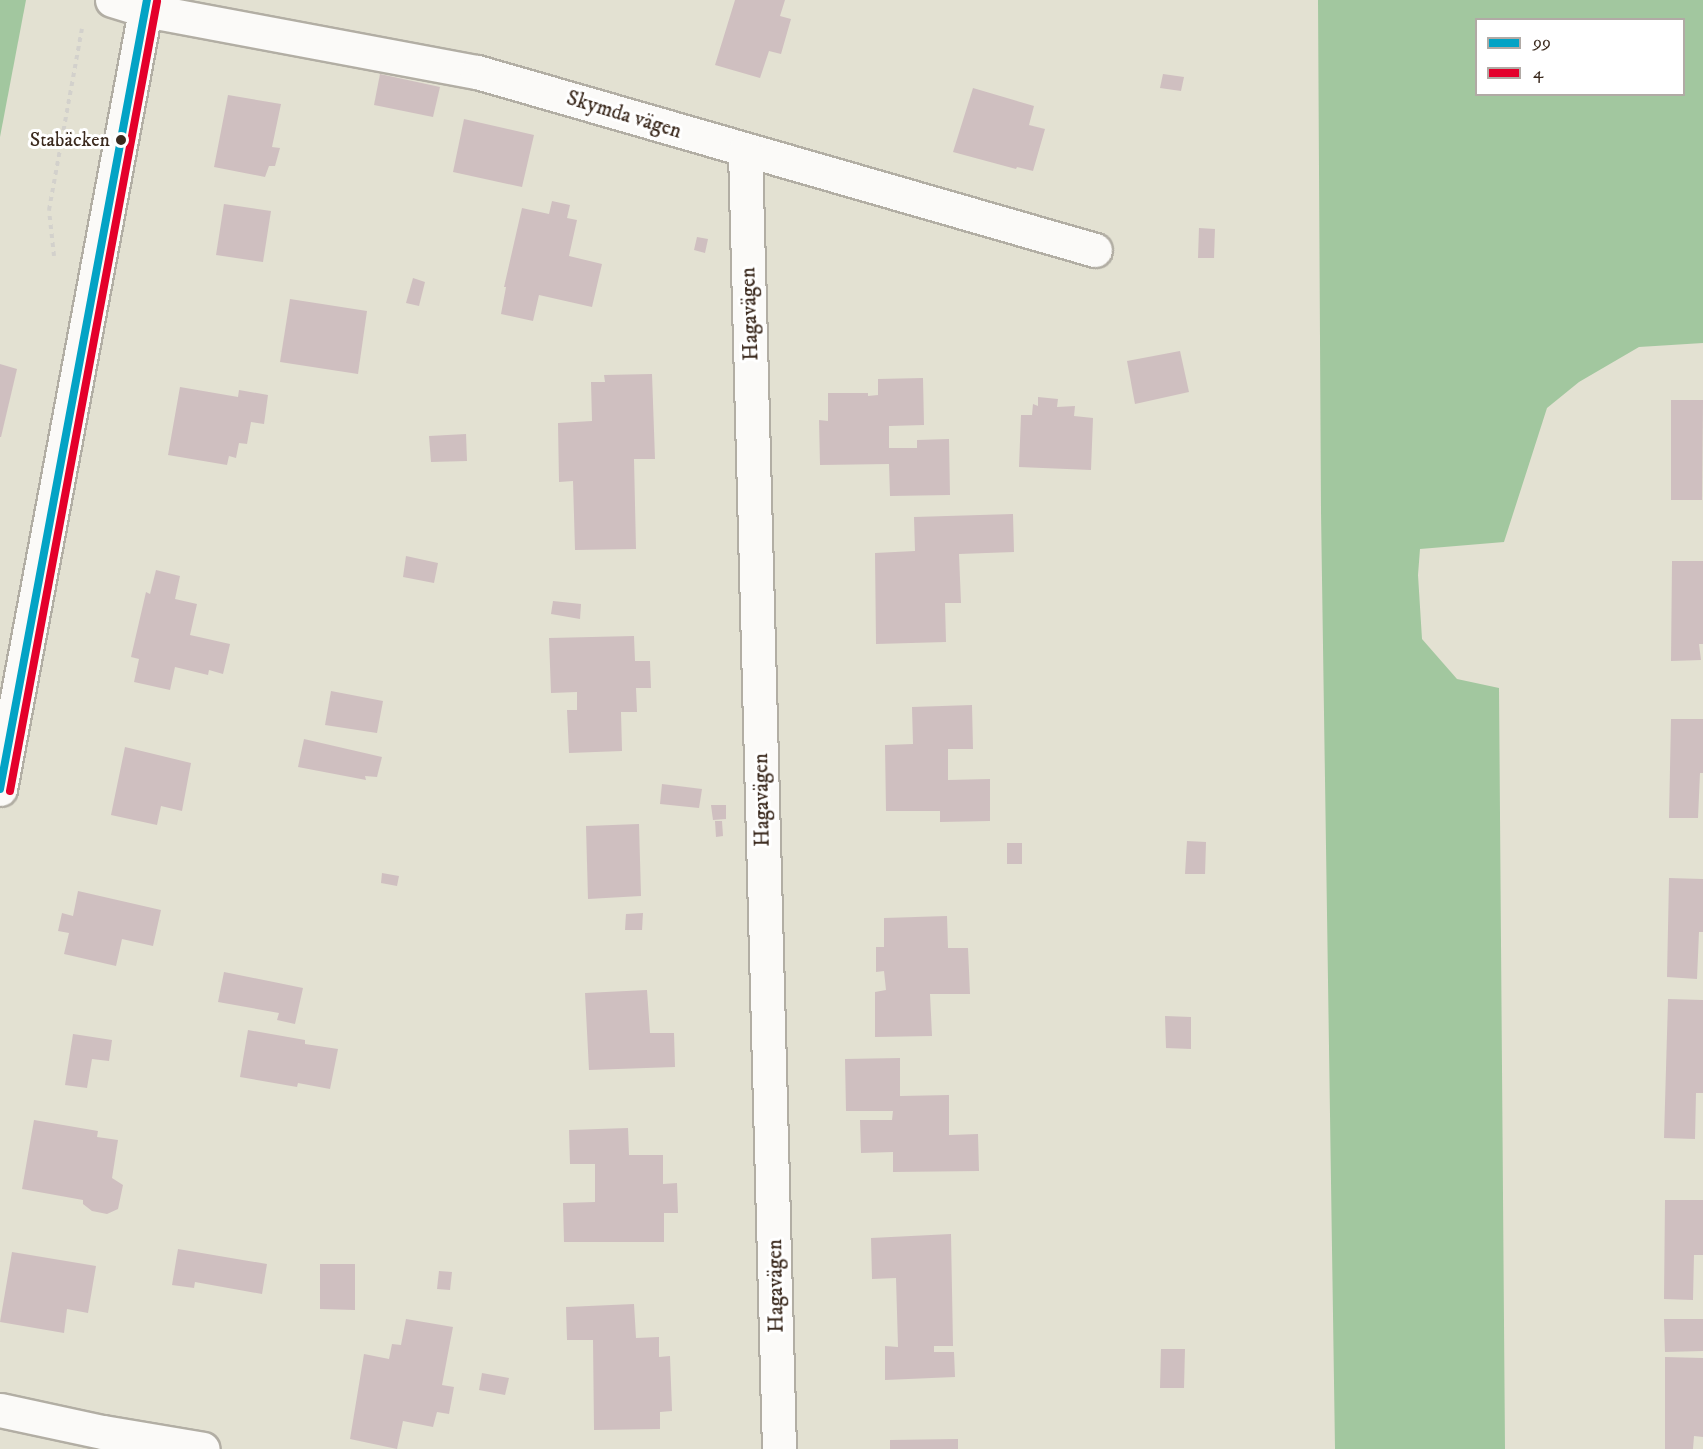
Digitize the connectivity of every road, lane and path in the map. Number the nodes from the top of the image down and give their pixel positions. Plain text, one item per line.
1 (112, 0) edge
2 (146, 5) edge
3 (745, 151) junction
4 (1095, 250) dead end
5 (0, 789) edge
6 (0, 1410) edge
7 (203, 1449) edge
8 (779, 1449) edge

1 - 2 street, Skymda vägen
2 - 3 street, Skymda vägen
2 - 5 street
3 - 4 street, Skymda vägen
3 - 8 street, Hagavägen
6 - 7 street

